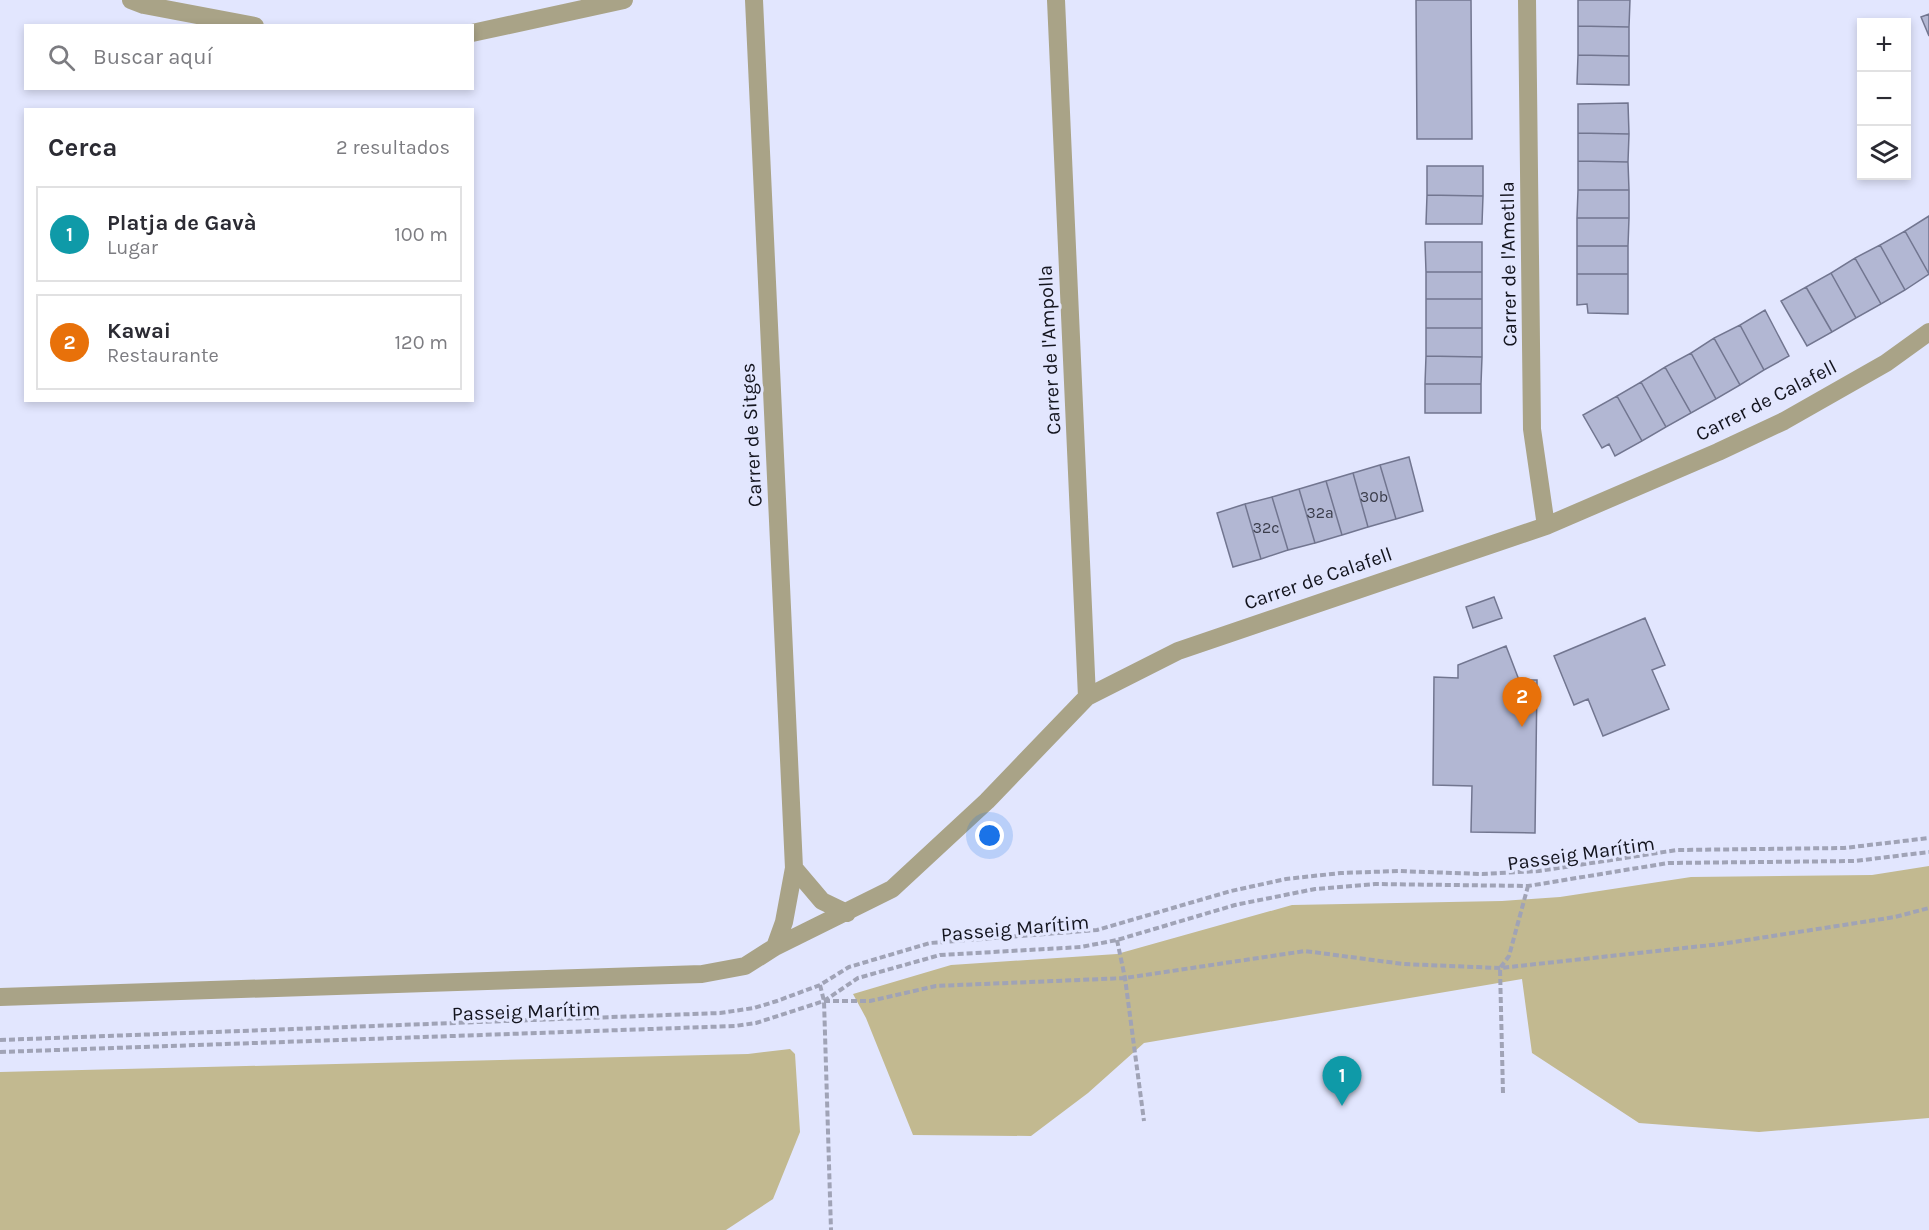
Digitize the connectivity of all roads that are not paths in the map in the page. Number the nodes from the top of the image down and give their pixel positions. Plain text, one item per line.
1 (130, 0) edge
2 (624, 0) edge
3 (754, 0) edge
4 (1056, 0) edge
5 (1527, 0) edge
6 (244, 24) edge
7 (474, 33) edge
8 (1929, 332) edge
9 (1546, 526) junction
10 (1087, 697) junction
11 (794, 868) junction
12 (848, 913) junction
13 (775, 947) junction
14 (0, 997) edge

1 - 6 street
2 - 7 street
3 - 11 street, Carrer de Sitges
4 - 10 street, Carrer de l'Ampolla
5 - 9 street, Carrer de l'Ametlla
8 - 9 street, Carrer de Calafell
9 - 10 street, Carrer de Calafell
10 - 12 street, Carrer de Calafell
11 - 12 street
11 - 13 street, Carrer de Sitges
12 - 13 street, Carrer de Calafell
13 - 14 street, Passeig Marítim

